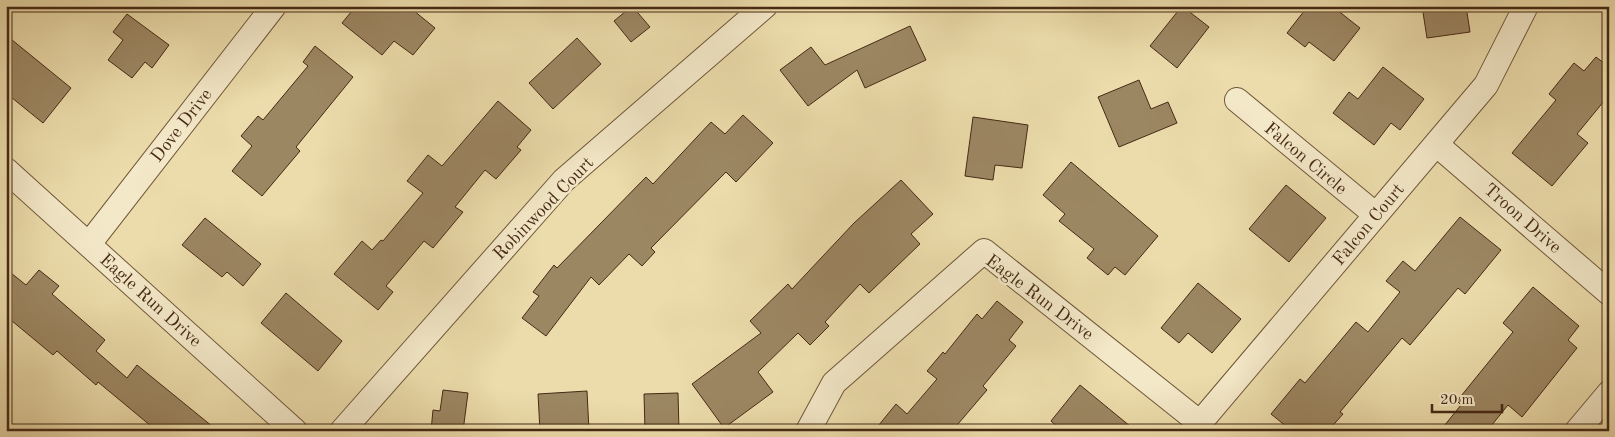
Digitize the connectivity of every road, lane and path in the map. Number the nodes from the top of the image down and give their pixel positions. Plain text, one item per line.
1 (274, 6) edge
2 (765, 6) edge
3 (1526, 6) edge
4 (1237, 100) dead end
5 (1436, 144) junction
6 (6, 170) edge
7 (1376, 215) junction
8 (89, 244) junction
9 (1609, 293) edge
10 (1609, 393) edge
11 (1197, 427) edge
12 (295, 431) edge
13 (342, 431) edge
14 (808, 431) edge
15 (1577, 431) edge

1 - 8 street, Dove Drive
2 - 13 street, Robinwood Court
3 - 5 street, Falcon Court
4 - 7 street, Falcon Circle
5 - 7 street, Falcon Court
5 - 9 street, Troon Drive
6 - 8 street, Eagle Run Drive
7 - 11 street, Falcon Court
8 - 12 street, Eagle Run Drive
10 - 15 street
11 - 14 street, Eagle Run Drive

